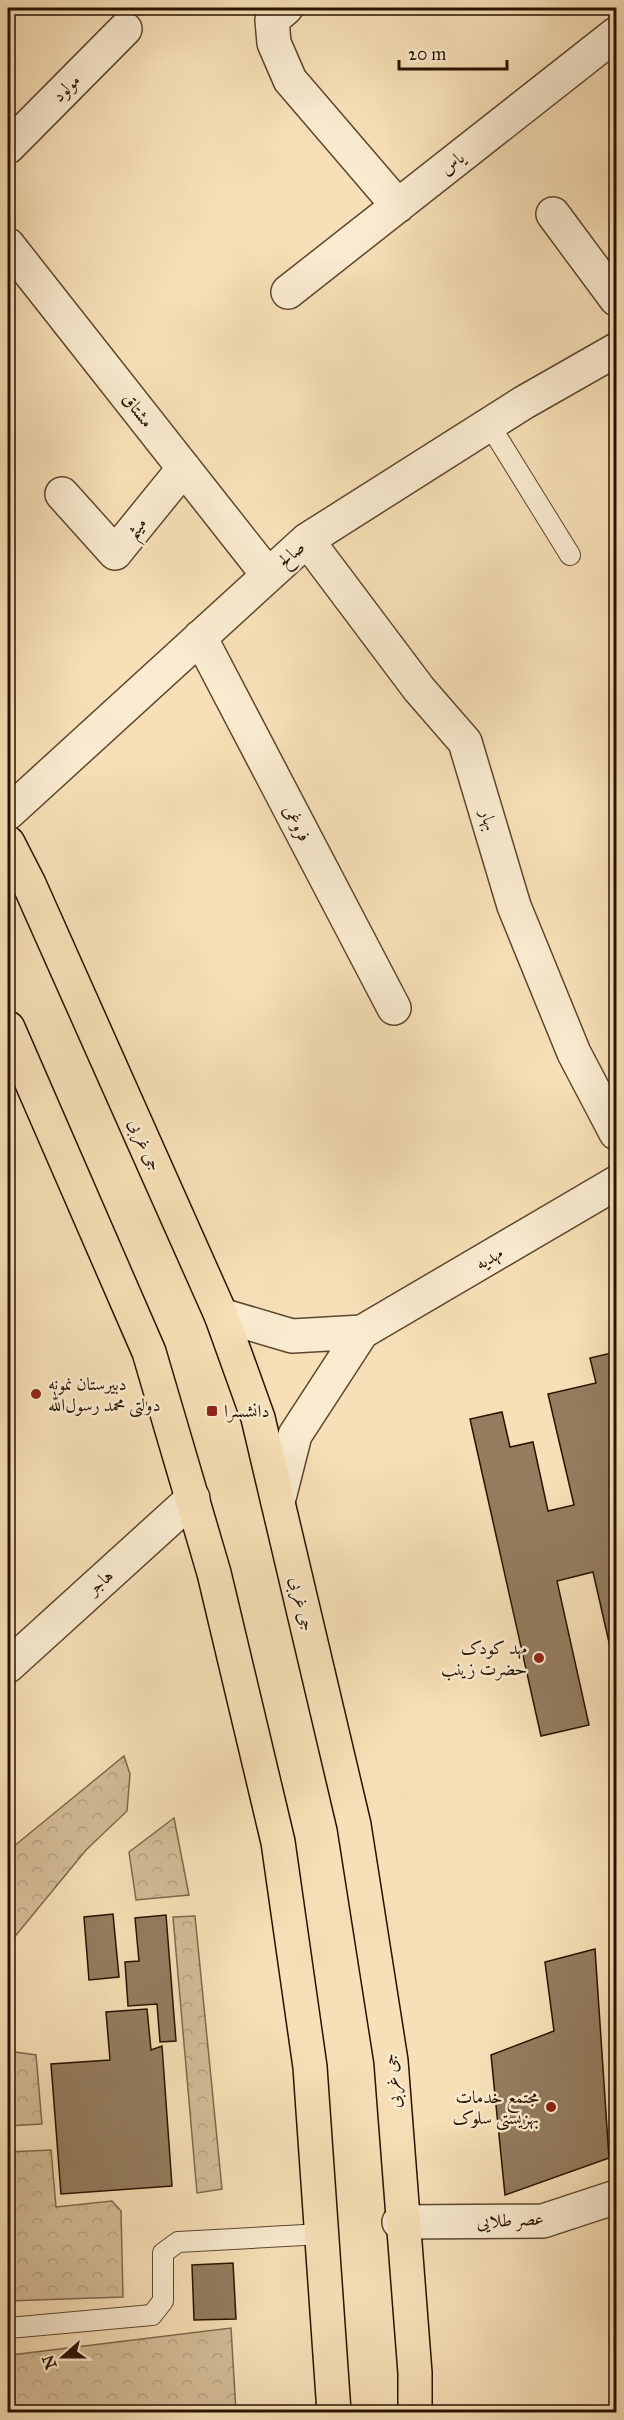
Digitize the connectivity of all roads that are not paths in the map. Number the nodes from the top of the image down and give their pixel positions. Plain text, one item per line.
1 (286, 8) edge
2 (125, 29) dead end
3 (616, 34) edge
4 (8, 147) edge
5 (398, 206) junction
6 (553, 214) dead end
7 (8, 245) edge
8 (288, 292) dead end
9 (616, 299) edge
10 (616, 350) edge
11 (489, 424) junction
12 (184, 468) junction
13 (62, 494) dead end
14 (306, 540) junction
15 (570, 555) dead end
16 (268, 575) junction
17 (200, 637) junction
18 (8, 813) edge
19 (8, 843) edge
20 (394, 1008) dead end
21 (8, 1028) edge
22 (616, 1133) edge
23 (616, 1183) edge
24 (221, 1315) junction
25 (362, 1332) junction
26 (192, 1498) junction
27 (278, 1502) junction
28 (8, 1666) edge
29 (616, 2197) edge
30 (401, 2222) junction
31 (322, 2234) junction
32 (9, 2328) edge
33 (334, 2412) edge
34 (415, 2412) edge

1 - 5 street
2 - 4 street, مولود
3 - 5 street, یاس
5 - 8 street, یاس
6 - 9 street
7 - 12 street, مشتاق
10 - 11 street, صالح
11 - 14 street, صالح
11 - 15 lane
12 - 13 street, میثم
12 - 16 street, مشتاق
14 - 16 street, صالح
14 - 22 street, بهار
16 - 17 street, صالح
17 - 18 street, صالح
17 - 20 street, فروغی
19 - 24 main road, جی غربی
21 - 26 main road
23 - 25 street, مهدیه
24 - 25 street
24 - 27 main road, جی غربی
25 - 27 street
26 - 28 street, هاجر
26 - 31 main road
27 - 30 main road, جی غربی
29 - 30 street, عصر طلایی
30 - 34 main road, جی غربی
31 - 32 lane
31 - 33 main road

